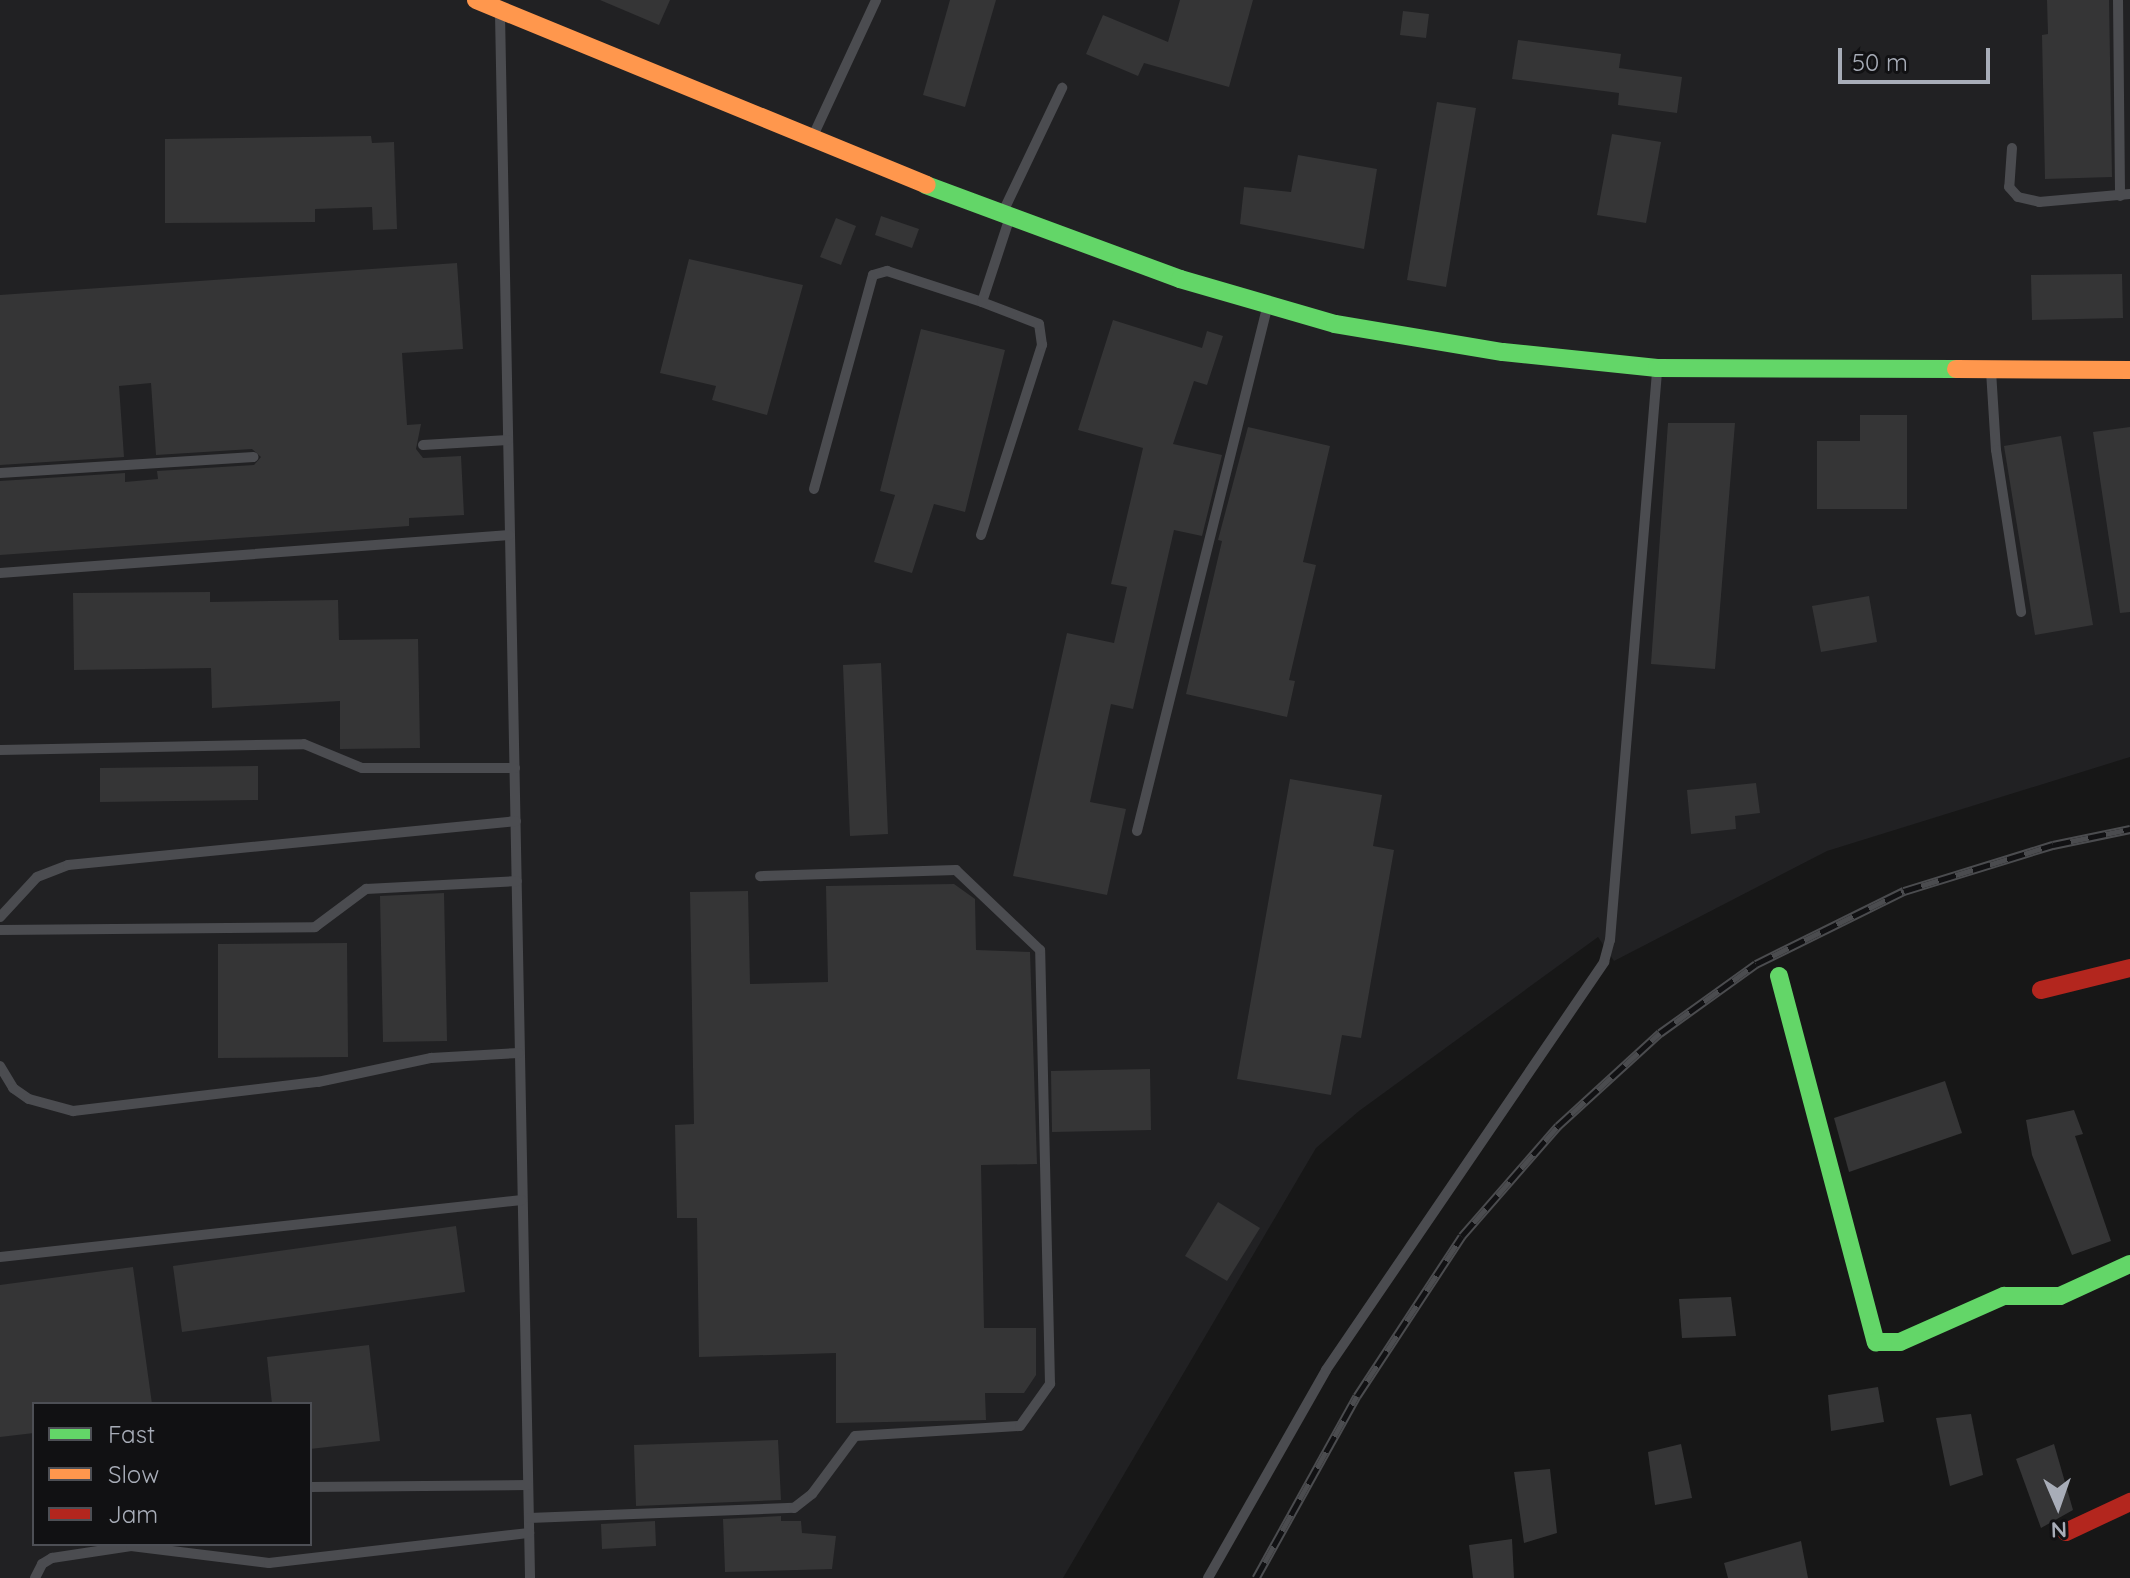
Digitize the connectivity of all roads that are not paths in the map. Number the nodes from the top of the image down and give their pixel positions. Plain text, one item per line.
1 (476, 0) edge
2 (876, 0) edge
3 (2118, 0) edge
4 (500, 8) junction
5 (1062, 88) dead end
6 (813, 136) junction
7 (2012, 148) dead end
8 (2125, 195) edge
9 (1005, 217) junction
10 (982, 302) junction
11 (1268, 306) junction
12 (1657, 368) junction
13 (1991, 369) junction
14 (2130, 370) edge
15 (508, 440) junction
16 (423, 445) dead end
17 (253, 457) dead end
18 (0, 473) edge
19 (814, 489) dead end
20 (510, 535) junction
21 (981, 535) dead end
22 (0, 573) edge
23 (2021, 612) dead end
24 (0, 750) edge
25 (515, 768) junction
26 (516, 821) junction
27 (1137, 831) dead end
28 (760, 876) dead end
29 (517, 881) junction
30 (0, 917) edge
31 (0, 930) edge
32 (2130, 968) edge
33 (1779, 976) dead end
34 (2041, 990) dead end
35 (519, 1053) junction
36 (0, 1066) edge
37 (522, 1200) junction
38 (0, 1257) edge
39 (2130, 1264) edge
40 (528, 1485) junction
41 (312, 1487) edge
42 (2130, 1502) edge
43 (529, 1518) junction
44 (2066, 1532) dead end
45 (529, 1533) junction
46 (35, 1578) edge
47 (530, 1578) edge
48 (1208, 1578) edge

1 - 4 street
2 - 6 lane
3 - 8 lane
4 - 6 street
4 - 15 lane
5 - 9 lane
6 - 9 street
7 - 8 lane
9 - 10 lane
9 - 11 street
10 - 19 lane
10 - 21 lane
11 - 12 street
11 - 27 lane
12 - 13 street
12 - 48 lane
13 - 14 street
13 - 23 lane
15 - 16 lane
15 - 20 lane
17 - 18 lane
20 - 22 lane
20 - 25 lane
24 - 25 lane
25 - 26 lane
26 - 29 lane
26 - 30 lane
28 - 43 lane
29 - 31 lane
29 - 35 lane
32 - 34 street
33 - 39 street
35 - 36 lane
35 - 37 lane
37 - 38 lane
37 - 40 lane
40 - 41 lane
40 - 43 lane
42 - 44 street
43 - 45 lane
45 - 46 lane
45 - 47 lane

